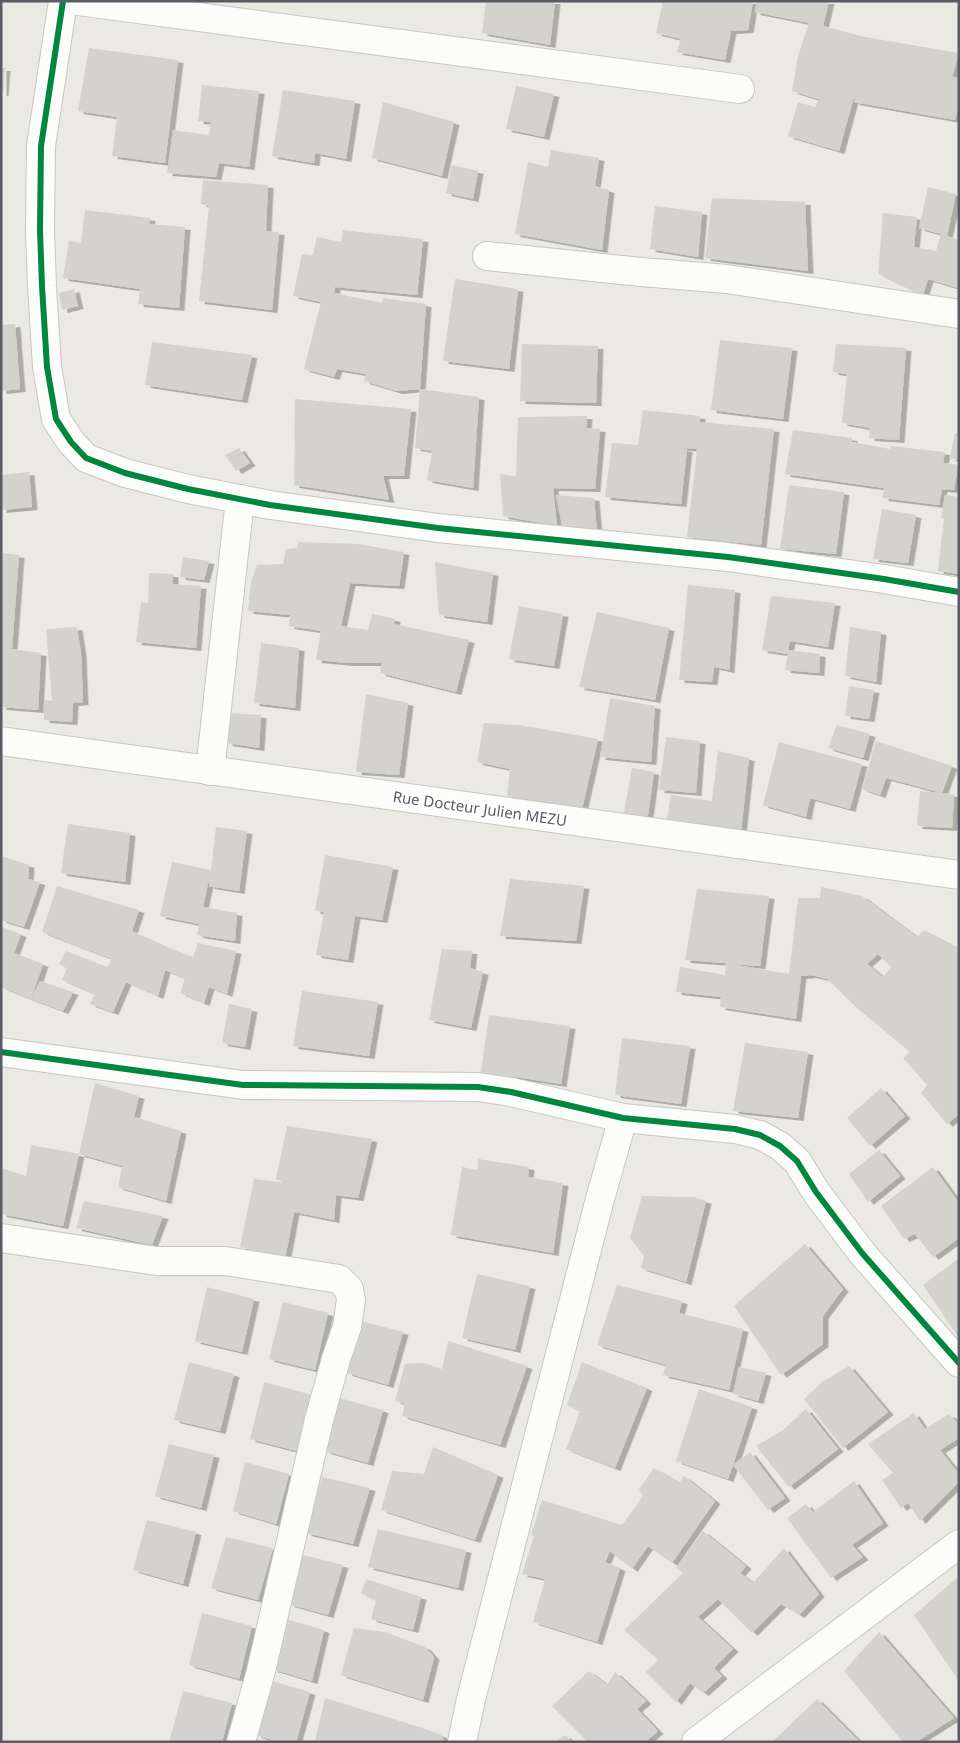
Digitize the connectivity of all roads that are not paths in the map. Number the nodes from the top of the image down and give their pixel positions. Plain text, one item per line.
1 (64, 1) edge
2 (78, 1) edge
3 (740, 90) dead end
4 (487, 256) dead end
5 (959, 314) edge
6 (240, 499) junction
7 (959, 592) edge
8 (1, 741) edge
9 (210, 770) junction
10 (959, 875) edge
11 (1, 1052) edge
12 (623, 1118) junction
13 (1, 1238) edge
14 (959, 1363) edge
15 (959, 1544) edge
16 (241, 1742) edge
17 (462, 1742) edge
18 (696, 1742) edge

1 - 6 street
2 - 3 street
4 - 5 street
6 - 7 street
6 - 9 street
8 - 9 street, Rue Docteur Julien MEZU
9 - 10 street, Rue Docteur Julien MEZU
11 - 12 street
12 - 14 street
12 - 17 street
13 - 16 street
15 - 18 street

